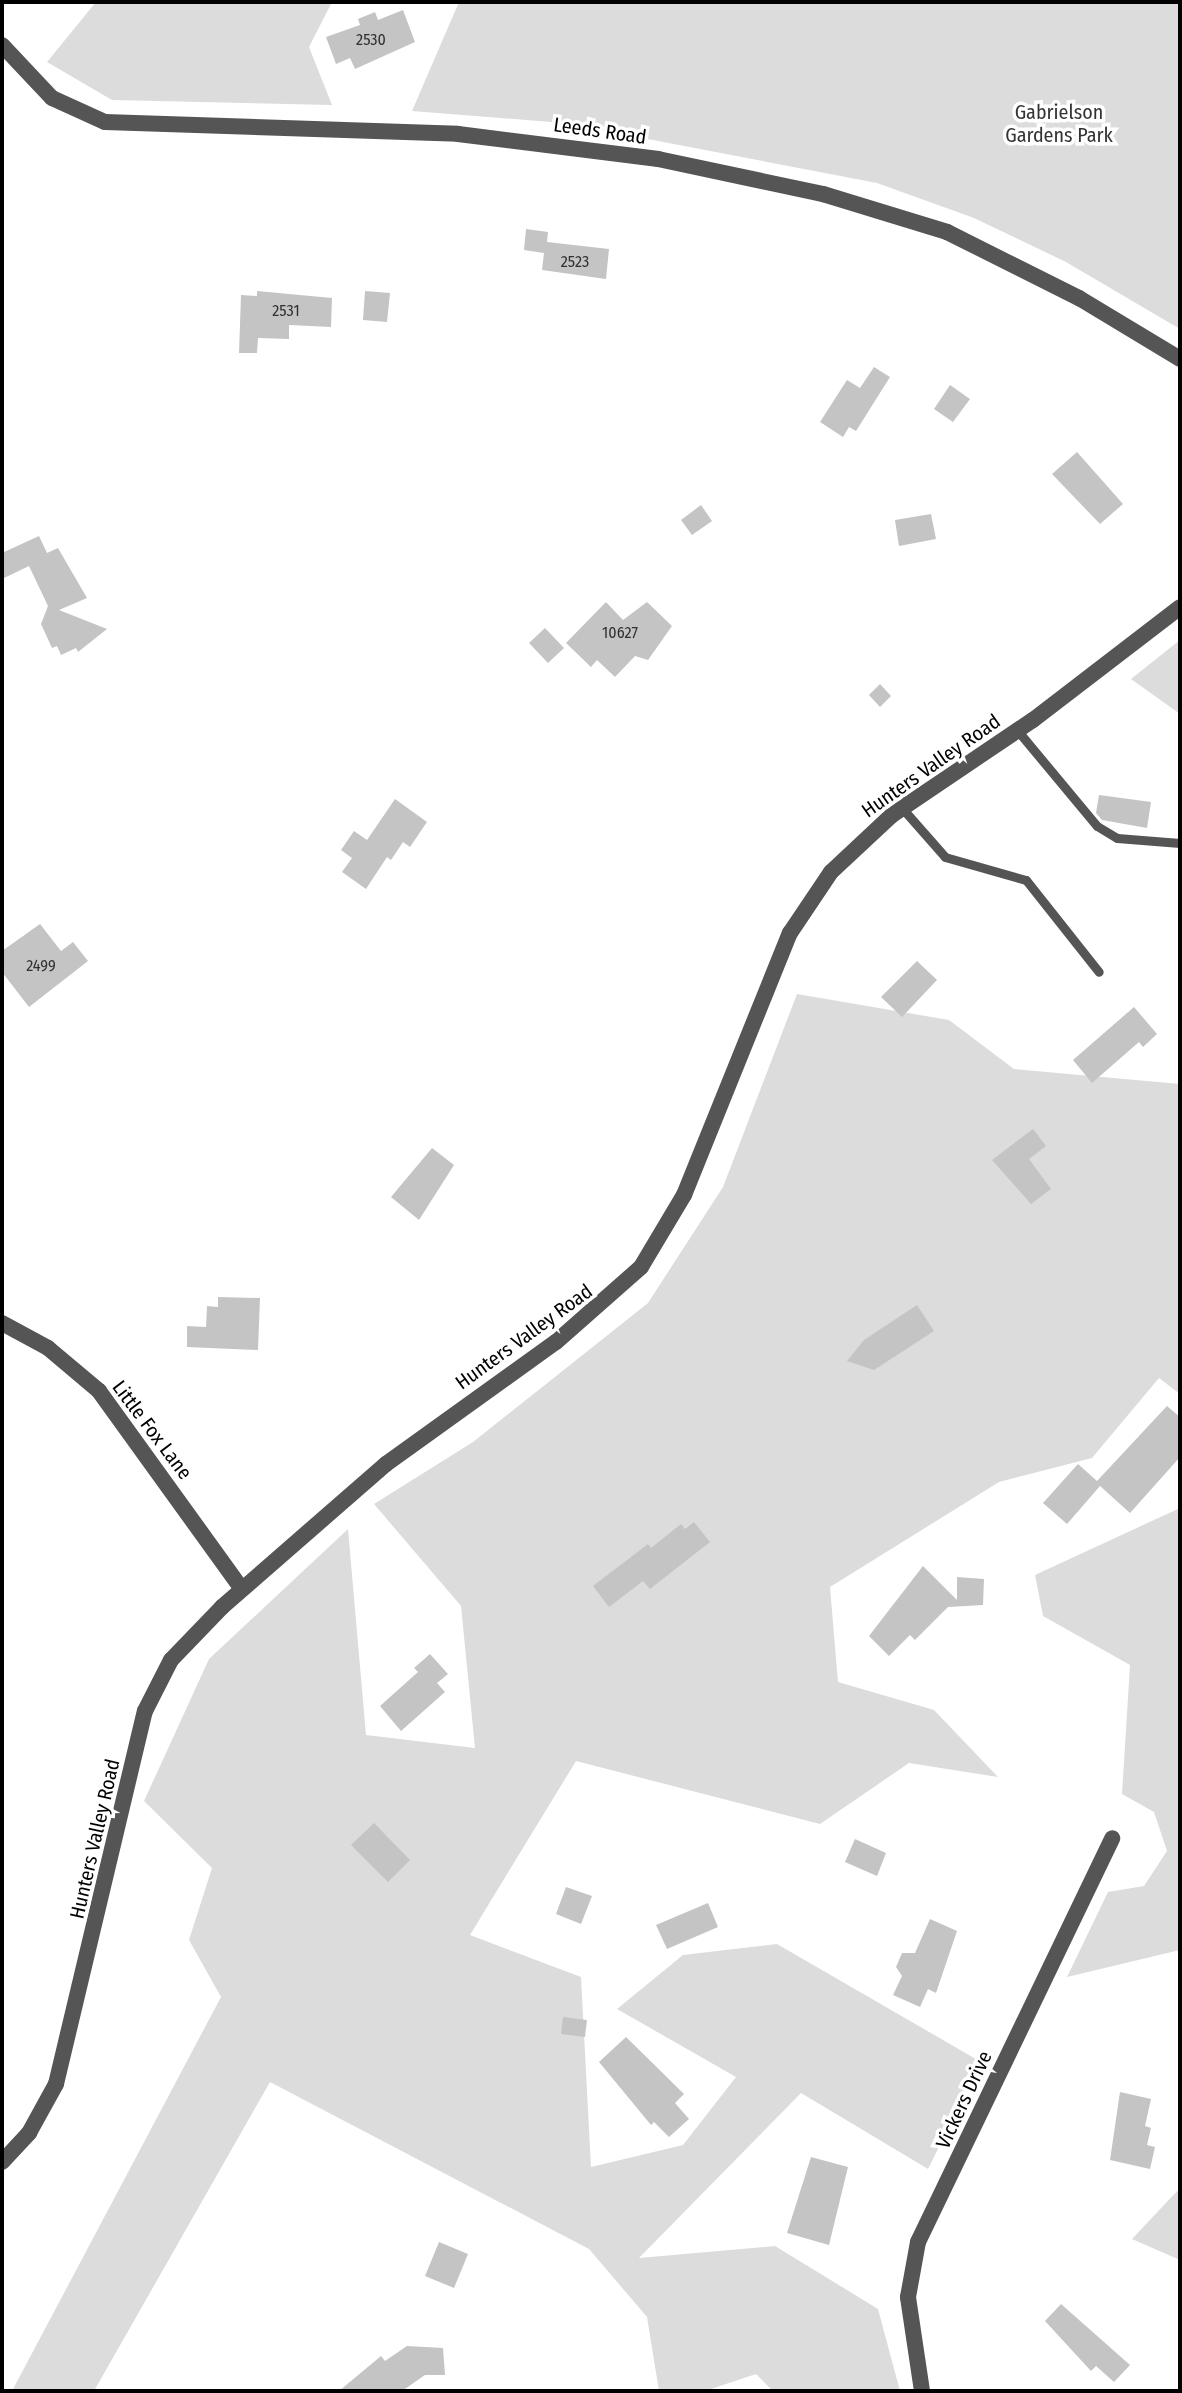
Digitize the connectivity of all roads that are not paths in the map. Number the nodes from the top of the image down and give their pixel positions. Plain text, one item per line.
1 (2, 45) edge
2 (1180, 359) edge
3 (1180, 607) edge
4 (1017, 730) junction
5 (902, 808) junction
6 (1180, 843) edge
7 (1099, 972) dead end
8 (2, 1323) edge
9 (242, 1589) junction
10 (1112, 1838) dead end
11 (2, 2162) edge
12 (922, 2391) edge

1 - 2 street, Leeds Road
3 - 4 street, Hunters Valley Road
4 - 5 street, Hunters Valley Road
4 - 6 lane
5 - 7 lane
5 - 9 street, Hunters Valley Road
8 - 9 street, Little Fox Lane
9 - 11 street, Hunters Valley Road
10 - 12 street, Vickers Drive

